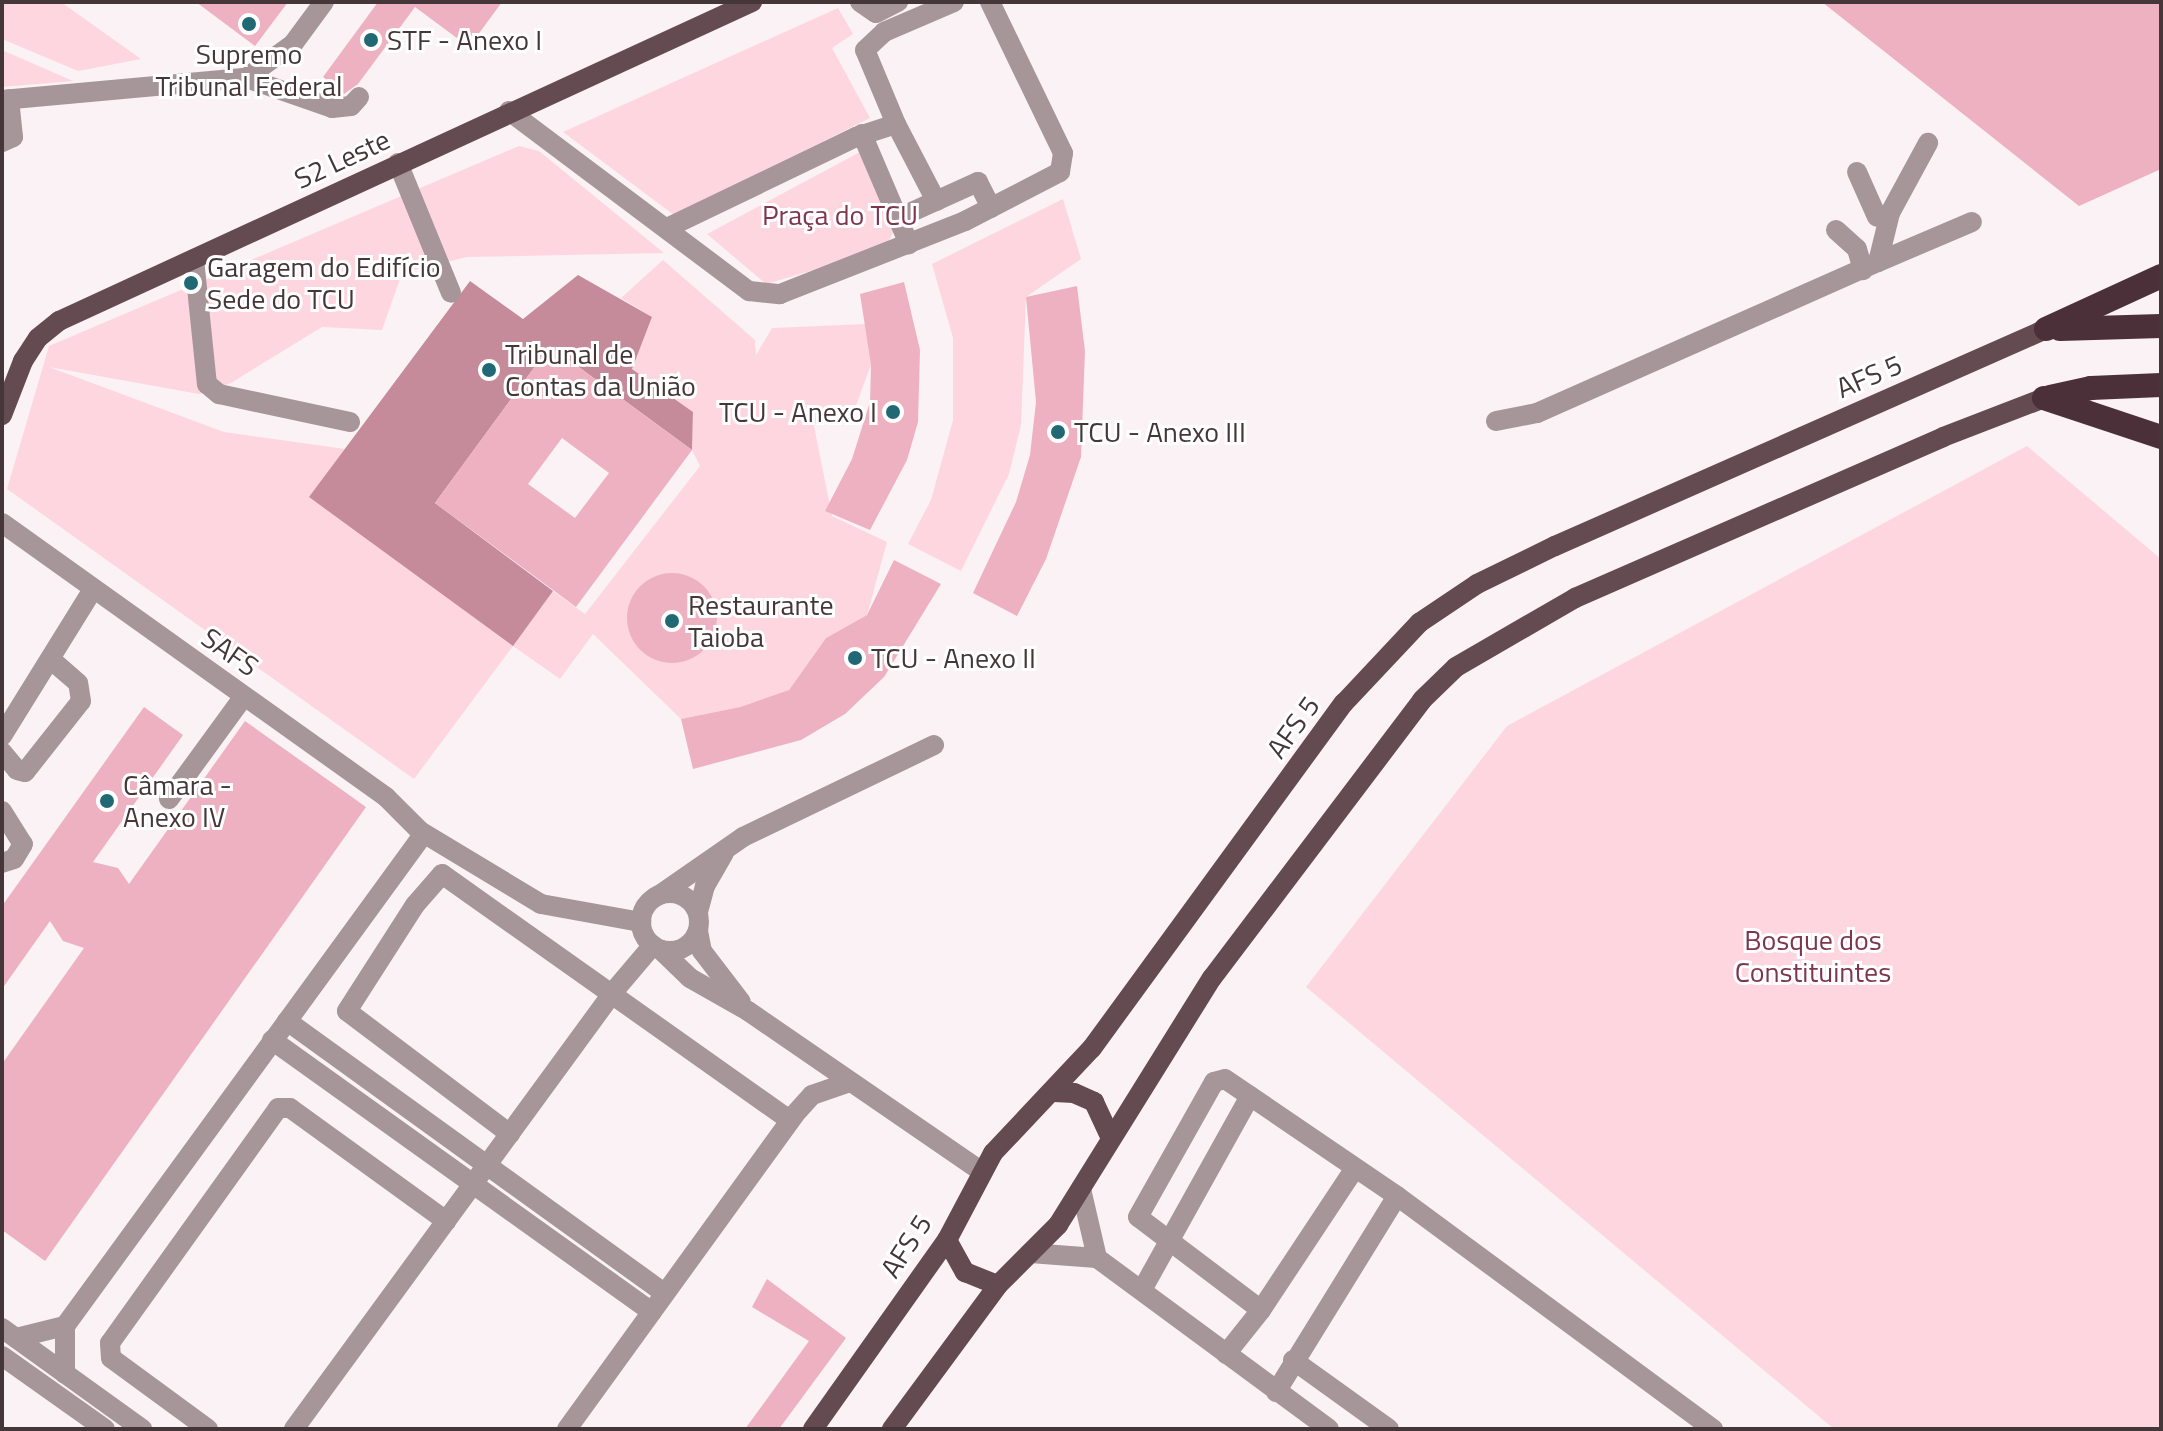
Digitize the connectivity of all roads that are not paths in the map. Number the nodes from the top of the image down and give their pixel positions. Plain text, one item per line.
1 (324, 2) edge
2 (752, 2) edge
3 (860, 2) edge
4 (898, 2) edge
5 (954, 2) edge
6 (990, 2) edge
7 (246, 78) junction
8 (359, 97) dead end
9 (5, 99) edge
10 (509, 111) junction
11 (896, 124) junction
12 (862, 134) junction
13 (2, 142) edge
14 (1928, 143) dead end
15 (398, 163) junction
16 (1857, 172) dead end
17 (936, 201) junction
18 (991, 208) junction
19 (1877, 217) dead end
20 (896, 219) junction
21 (1972, 222) dead end
22 (669, 227) junction
23 (1836, 230) dead end
24 (909, 244) junction
25 (194, 259) junction
26 (1870, 266) junction
27 (2161, 276) edge
28 (451, 293) dead end
29 (2161, 326) edge
30 (2046, 329) junction
31 (2161, 385) edge
32 (2044, 398) junction
33 (2, 415) edge
34 (1496, 421) dead end
35 (350, 422) dead end
36 (2161, 437) edge
37 (2, 523) edge
38 (93, 589) junction
39 (53, 661) junction
40 (244, 696) junction
41 (2, 736) edge
42 (934, 745) dead end
43 (2, 752) edge
44 (169, 799) dead end
45 (2, 811) edge
46 (420, 831) junction
47 (743, 837) junction
48 (2, 863) edge
49 (661, 894) junction
50 (641, 922) junction
51 (698, 922) junction
52 (657, 948) junction
53 (614, 991) junction
54 (748, 1011) junction
55 (287, 1021) junction
56 (272, 1040) junction
57 (850, 1082) junction
58 (1054, 1092) junction
59 (1250, 1096) junction
60 (790, 1120) junction
61 (510, 1134) junction
62 (1110, 1136) junction
63 (487, 1165) junction
64 (1355, 1168) junction
65 (981, 1171) junction
66 (473, 1184) junction
67 (1081, 1189) junction
68 (1397, 1196) junction
69 (446, 1221) junction
70 (947, 1240) junction
71 (1171, 1242) junction
72 (1030, 1253) junction
73 (1097, 1258) junction
74 (998, 1285) junction
75 (1142, 1290) junction
76 (664, 1293) junction
77 (1261, 1310) junction
78 (652, 1312) junction
79 (65, 1326) junction
80 (9, 1333) edge
81 (1226, 1354) junction
82 (2, 1356) edge
83 (1293, 1360) junction
84 (65, 1374) junction
85 (1276, 1392) junction
86 (128, 1425) edge
87 (1700, 1425) edge
88 (105, 1429) edge
89 (208, 1429) edge
90 (294, 1429) edge
91 (567, 1429) edge
92 (813, 1429) edge
93 (892, 1429) edge
94 (1329, 1429) edge
95 (1389, 1429) edge

1 - 7 street
2 - 10 main road, S2 Leste
3 - 4 street
5 - 11 street
6 - 18 street
7 - 8 street
7 - 9 street
9 - 13 street
10 - 15 main road, S2 Leste
10 - 22 street
11 - 12 street
11 - 17 street
12 - 20 street
12 - 22 street
14 - 26 street
15 - 25 main road, S2 Leste
15 - 28 street
16 - 19 street
17 - 18 street
17 - 20 street
18 - 24 street
20 - 24 street
21 - 26 street
22 - 24 street
23 - 26 street
25 - 33 main road, S2 Leste
25 - 35 street
26 - 34 street
27 - 30 highway
29 - 30 highway
30 - 58 main road, AFS 5
31 - 32 highway
32 - 36 highway
32 - 62 main road
37 - 38 street, SAFS
38 - 39 street
38 - 40 street, SAFS
39 - 41 street
39 - 43 street
40 - 44 street
40 - 46 street, SAFS
42 - 47 street
45 - 48 street
46 - 50 street, SAFS
46 - 55 street
47 - 49 street
47 - 51 street
49 - 50 street
49 - 51 street
50 - 52 street
51 - 52 street
51 - 54 street
52 - 53 street
52 - 54 street
53 - 60 street
53 - 61 street
53 - 61 street
54 - 57 street
55 - 56 street
55 - 63 street
56 - 66 street
56 - 79 street
57 - 60 street
57 - 65 street
58 - 62 main road
58 - 65 main road, AFS 5
59 - 64 street
59 - 71 street
59 - 71 street
60 - 76 street
61 - 63 street
62 - 67 main road
63 - 66 street
63 - 76 street
64 - 68 street
64 - 77 street
65 - 70 main road, AFS 5
66 - 69 street
66 - 78 street
67 - 72 main road
67 - 73 street
68 - 83 street
68 - 87 street
69 - 89 street
69 - 90 street
70 - 74 main road
70 - 92 main road, AFS 5
71 - 75 street
71 - 77 street
72 - 73 street
72 - 74 main road
73 - 75 street
74 - 93 main road
75 - 81 street
76 - 78 street
77 - 81 street
78 - 91 street
79 - 80 street
79 - 84 street
80 - 84 street
81 - 85 street
82 - 88 street
83 - 85 street
83 - 95 street
84 - 86 street
85 - 94 street

